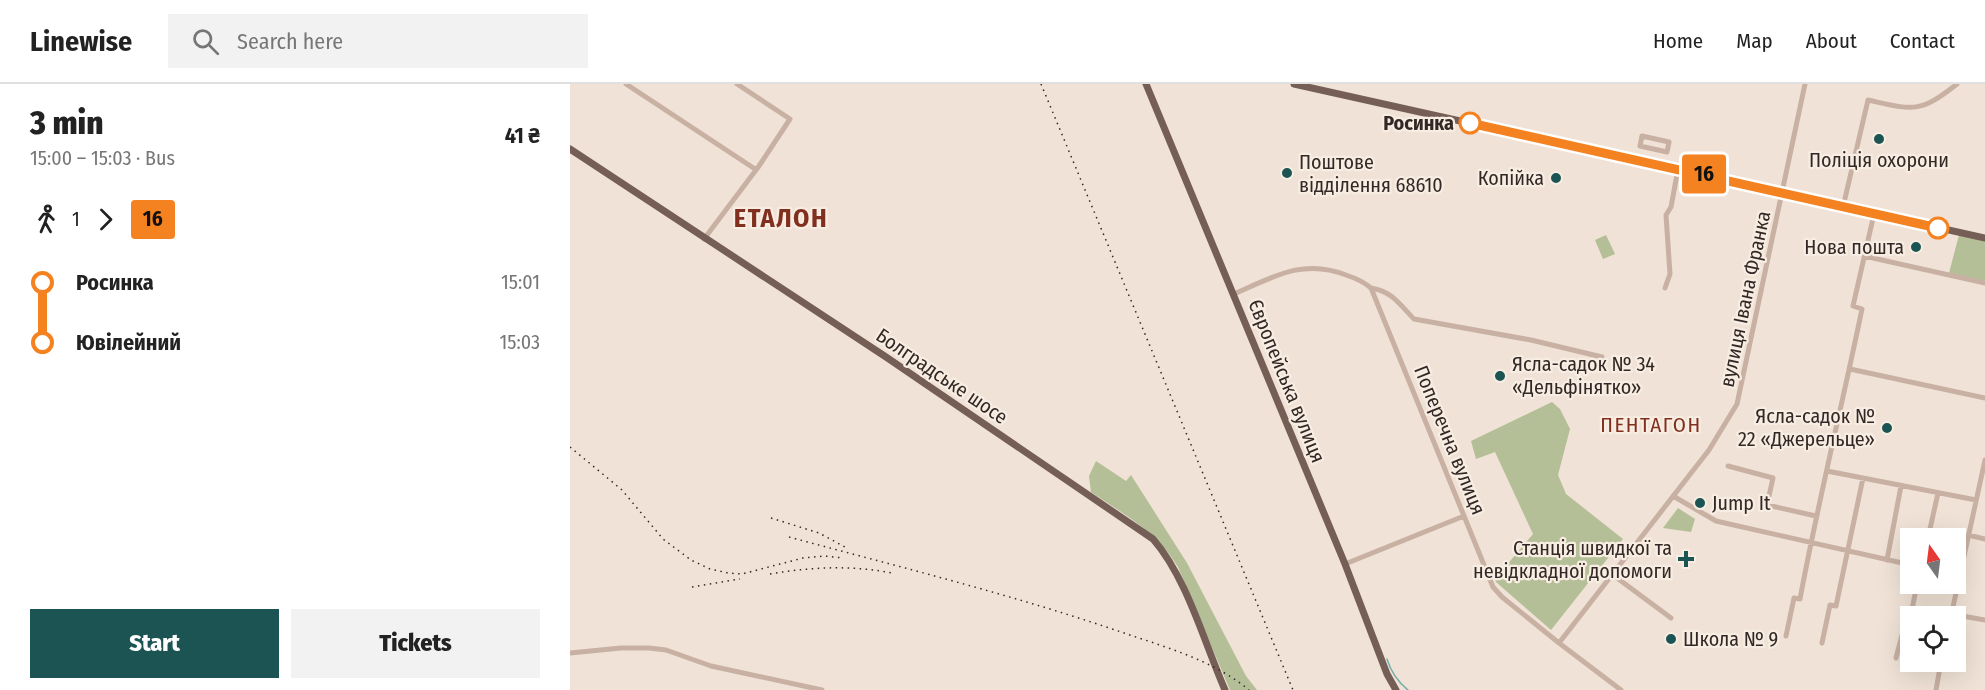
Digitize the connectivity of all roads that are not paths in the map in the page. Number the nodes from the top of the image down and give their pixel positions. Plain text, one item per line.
1 (626, 84) edge
2 (737, 84) edge
3 (1146, 84) edge
4 (1294, 84) edge
5 (1805, 84) edge
6 (1957, 84) edge
7 (1640, 146) joint
8 (570, 149) edge
9 (755, 169) junction
10 (1678, 169) junction
11 (1782, 194) junction
12 (1843, 207) junction
13 (1874, 214) junction
14 (1985, 238) edge
15 (704, 239) junction
16 (1864, 256) junction
17 (1985, 283) edge
18 (1371, 288) junction
19 (1665, 288) dead end
20 (1234, 294) junction
21 (1602, 357) dead end
22 (1850, 369) junction
23 (1985, 398) edge
24 (1985, 460) edge
25 (1728, 466) dead end
26 (1827, 471) junction
27 (1863, 478) junction
28 (1901, 486) junction
29 (1938, 493) junction
30 (1673, 496) junction
31 (1976, 500) junction
32 (1464, 516) junction
33 (1816, 516) junction
34 (1930, 528) edge
35 (1968, 536) junction
36 (1985, 539) edge
37 (1810, 543) junction
38 (1966, 544) edge
39 (1847, 551) junction
40 (1887, 560) junction
41 (1900, 563) edge
42 (1345, 564) junction
43 (1613, 575) junction
44 (1915, 594) edge
45 (1671, 618) dead end
46 (1966, 618) edge
47 (1985, 621) edge
48 (1786, 636) dead end
49 (1559, 643) junction
50 (1822, 643) dead end
51 (570, 653) edge
52 (1896, 658) dead end
53 (1940, 672) edge
54 (822, 690) edge
55 (1225, 690) edge
56 (1396, 690) edge
57 (1621, 690) edge
58 (1937, 690) edge

1 - 9 street
2 - 9 street
3 - 20 main road, Європейська вулиця
4 - 10 main road
5 - 11 street, вулиця Івана Франка
6 - 12 street
7 - 7 street
8 - 15 main road, Болградське шосе
9 - 15 street
10 - 11 main road
10 - 19 street
11 - 12 main road
11 - 30 street, вулиця Івана Франка
12 - 13 main road
13 - 14 main road
13 - 16 street
15 - 55 main road, Болградське шосе
16 - 17 street
16 - 22 street
18 - 20 street
18 - 21 street
18 - 32 street, Поперечна вулиця
20 - 42 main road, Європейська вулиця
22 - 23 street
22 - 26 street
24 - 31 street
25 - 33 street
26 - 27 street
26 - 33 street
27 - 28 street
27 - 39 street
28 - 29 street
28 - 40 street
29 - 31 street
29 - 34 street
30 - 37 street
30 - 43 street, вулиця Івана Франка
31 - 35 street
32 - 42 street
32 - 49 street, Поперечна вулиця
33 - 37 street
35 - 36 street
35 - 38 street
37 - 39 street
37 - 48 street
39 - 40 street
39 - 50 street
40 - 41 street
42 - 56 main road, Європейська вулиця
43 - 45 street
43 - 49 street, вулиця Івана Франка
44 - 52 street
46 - 47 street
49 - 57 street, Поперечна вулиця
51 - 54 street
53 - 58 street

